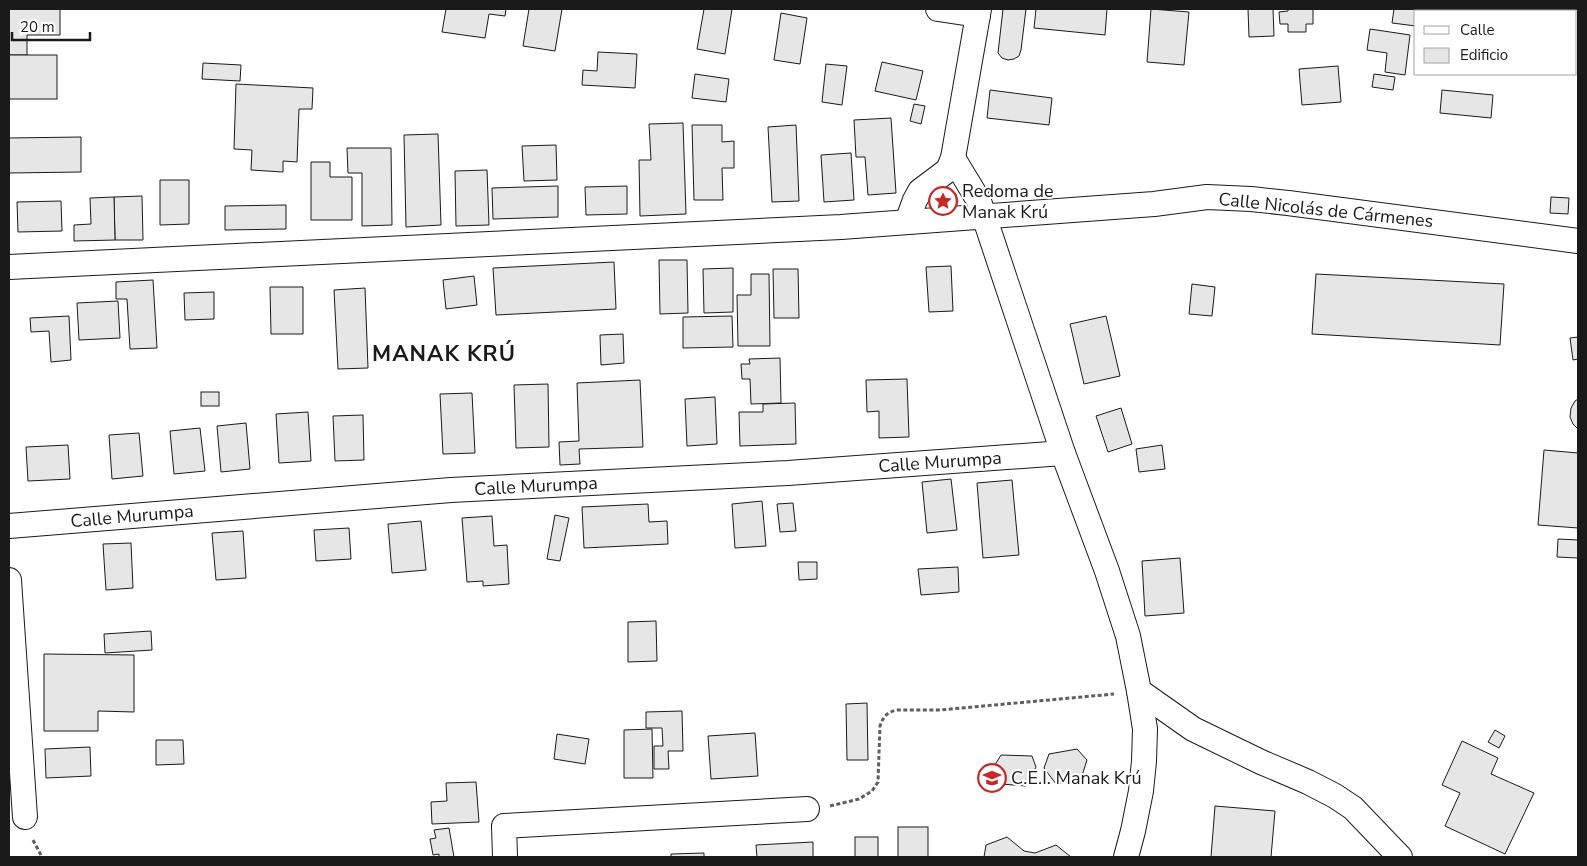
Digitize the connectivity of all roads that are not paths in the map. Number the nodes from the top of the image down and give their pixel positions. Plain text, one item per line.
1 (938, 9) edge
2 (978, 12) edge
3 (953, 158) junction
4 (984, 216) junction
5 (907, 222) junction
6 (1578, 241) edge
7 (9, 268) edge
8 (1063, 454) junction
9 (9, 526) edge
10 (9, 580) edge
11 (1139, 691) junction
12 (808, 809) road end
13 (24, 817) dead end
14 (505, 857) edge
15 (1126, 857) edge
16 (1400, 857) edge

1 - 2 street
2 - 3 street
3 - 4 street
3 - 5 street
4 - 5 street, Calle Nicolás de Cármenes
4 - 6 street, Calle Nicolás de Cármenes
4 - 8 street
5 - 7 street, Calle Nicolás de Cármenes
8 - 9 street, Calle Murumpa
8 - 11 street
10 - 13 street
11 - 15 street
11 - 16 street
12 - 14 street

